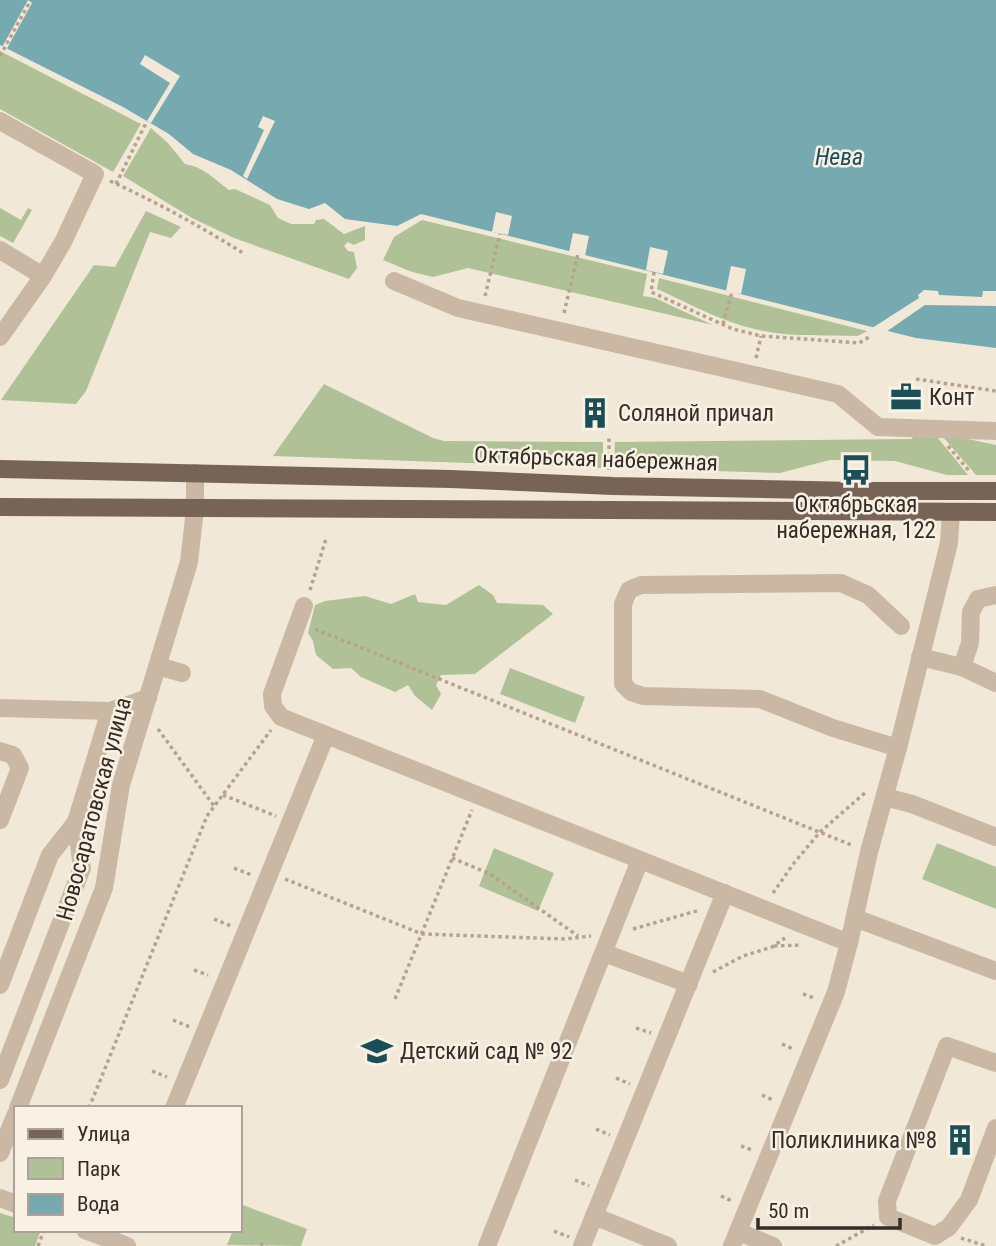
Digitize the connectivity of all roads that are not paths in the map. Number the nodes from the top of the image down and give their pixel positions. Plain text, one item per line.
1 (0, 121) edge
2 (0, 250) edge
3 (43, 276) junction
4 (394, 281) dead end
5 (0, 337) edge
6 (996, 431) edge
7 (0, 469) edge
8 (195, 473) junction
9 (996, 491) edge
10 (0, 507) edge
11 (195, 509) junction
12 (951, 512) junction
13 (996, 512) edge
14 (996, 594) edge
15 (302, 614) road end
16 (901, 626) dead end
17 (920, 657) junction
18 (158, 666) junction
19 (962, 667) junction
20 (182, 673) dead end
21 (996, 683) edge
22 (148, 698) junction
23 (0, 708) edge
24 (110, 711) junction
25 (326, 735) junction
26 (898, 748) junction
27 (0, 751) edge
28 (885, 797) junction
29 (0, 820) edge
30 (76, 822) junction
31 (996, 837) edge
32 (640, 860) junction
33 (723, 899) junction
34 (855, 918) junction
35 (849, 943) junction
36 (604, 953) junction
37 (996, 971) edge
38 (689, 984) junction
39 (0, 985) edge
40 (996, 1063) edge
41 (0, 1080) edge
42 (19, 1106) edge
43 (175, 1106) edge
44 (14, 1119) edge
45 (996, 1128) edge
46 (0, 1153) edge
47 (594, 1216) junction
48 (93, 1232) edge
49 (736, 1239) edge
50 (123, 1240) edge
51 (487, 1246) edge
52 (582, 1246) edge
53 (668, 1246) edge
54 (773, 1246) edge

1 - 3 street
2 - 3 street
3 - 5 street
4 - 6 street
7 - 8 main road, Октябрьская набережная
8 - 9 main road, Октябрьская набережная
8 - 11 street, Новосаратовская улица
10 - 11 main road
11 - 12 main road
11 - 18 street, Новосаратовская улица
12 - 13 main road
12 - 17 street
14 - 19 street
15 - 25 street
16 - 26 street
17 - 19 street
17 - 26 street
18 - 20 street
18 - 22 street, Новосаратовская улица
19 - 21 street
22 - 24 street
22 - 42 street, Новосаратовская улица
23 - 24 street
24 - 30 street
25 - 32 street
25 - 43 street
26 - 28 street
27 - 29 street
28 - 31 street
28 - 34 street
30 - 39 street
30 - 41 street
32 - 33 street
32 - 36 street
33 - 35 street
33 - 38 street
34 - 35 street
34 - 37 street
35 - 49 street
36 - 38 street
36 - 51 street
38 - 47 street
40 - 45 street
44 - 46 street
47 - 52 street
47 - 53 street
48 - 50 street
49 - 54 street

